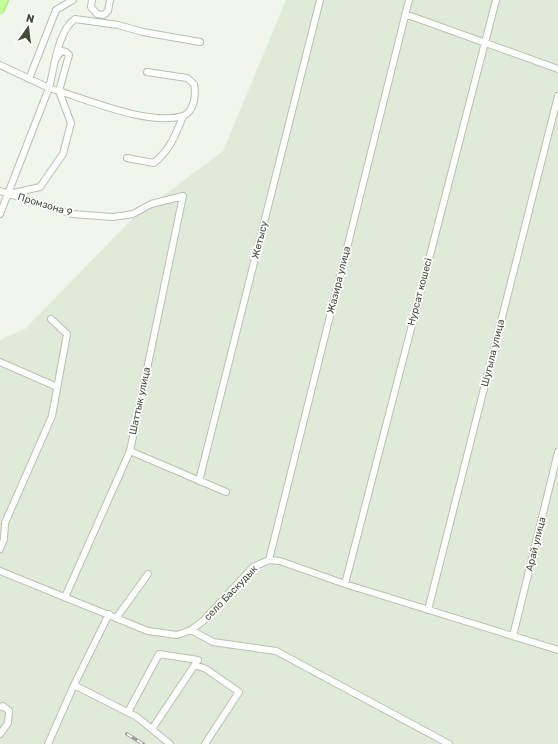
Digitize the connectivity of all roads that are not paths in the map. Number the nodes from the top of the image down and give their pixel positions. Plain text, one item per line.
1 (4, 0) edge
2 (73, 0) edge
3 (92, 0) edge
4 (110, 0) edge
5 (320, 0) edge
6 (409, 0) edge
7 (496, 0) edge
8 (0, 9) edge
9 (405, 14) junction
10 (200, 42) dead end
11 (485, 42) junction
12 (57, 57) junction
13 (0, 65) edge
14 (558, 69) edge
15 (147, 72) dead end
16 (29, 79) junction
17 (49, 88) junction
18 (59, 91) junction
19 (558, 96) edge
20 (183, 116) junction
21 (127, 158) dead end
22 (0, 191) edge
23 (9, 194) junction
24 (183, 196) joint
25 (0, 214) edge
26 (51, 319) dead end
27 (0, 362) edge
28 (57, 387) junction
29 (130, 452) junction
30 (558, 452) edge
31 (199, 481) junction
32 (226, 492) dead end
33 (0, 549) edge
34 (269, 560) junction
35 (0, 571) edge
36 (148, 574) dead end
37 (344, 584) junction
38 (65, 597) junction
39 (428, 610) junction
40 (109, 614) junction
41 (116, 618) junction
42 (191, 630) junction
43 (513, 636) junction
44 (558, 650) edge
45 (195, 665) junction
46 (74, 685) junction
47 (0, 707) edge
48 (128, 712) junction
49 (152, 729) junction
50 (0, 734) edge
51 (48, 744) edge
52 (170, 744) edge
53 (205, 744) edge
54 (449, 744) edge

1 - 8 main road
2 - 16 street
3 - 4 street
5 - 31 street, Жетысу
6 - 9 street, Жазира улица
7 - 11 street, Нурсат кошесi
9 - 11 street
9 - 34 street, Жазира улица
10 - 12 street
11 - 14 street
11 - 37 street, Нурсат кошесi
12 - 17 street
12 - 18 street
13 - 16 street
15 - 20 street
16 - 17 street
17 - 18 street
17 - 23 street
18 - 20 street
18 - 23 street
19 - 39 street, Шугыла улица
20 - 21 street
22 - 23 street, Промзона 9
23 - 24 street, Промзона 9
23 - 25 street
24 - 29 street, Шаттык улица
26 - 28 street
27 - 28 street
28 - 33 street
29 - 31 street
29 - 38 street, Шаттык улица
30 - 43 street, Арай улица
31 - 32 street
34 - 37 street, село Баскудык
34 - 42 street, село Баскудык
35 - 38 street, село Баскудык
36 - 41 street
37 - 39 street, село Баскудык
38 - 40 street, село Баскудык
39 - 43 street, село Баскудык
40 - 41 street, село Баскудык
40 - 46 street
41 - 42 street, село Баскудык
42 - 54 street
43 - 44 street, село Баскудык
45 - 48 street
45 - 49 street
45 - 53 street
46 - 48 street
46 - 51 street
47 - 50 street
48 - 49 street
49 - 52 street

